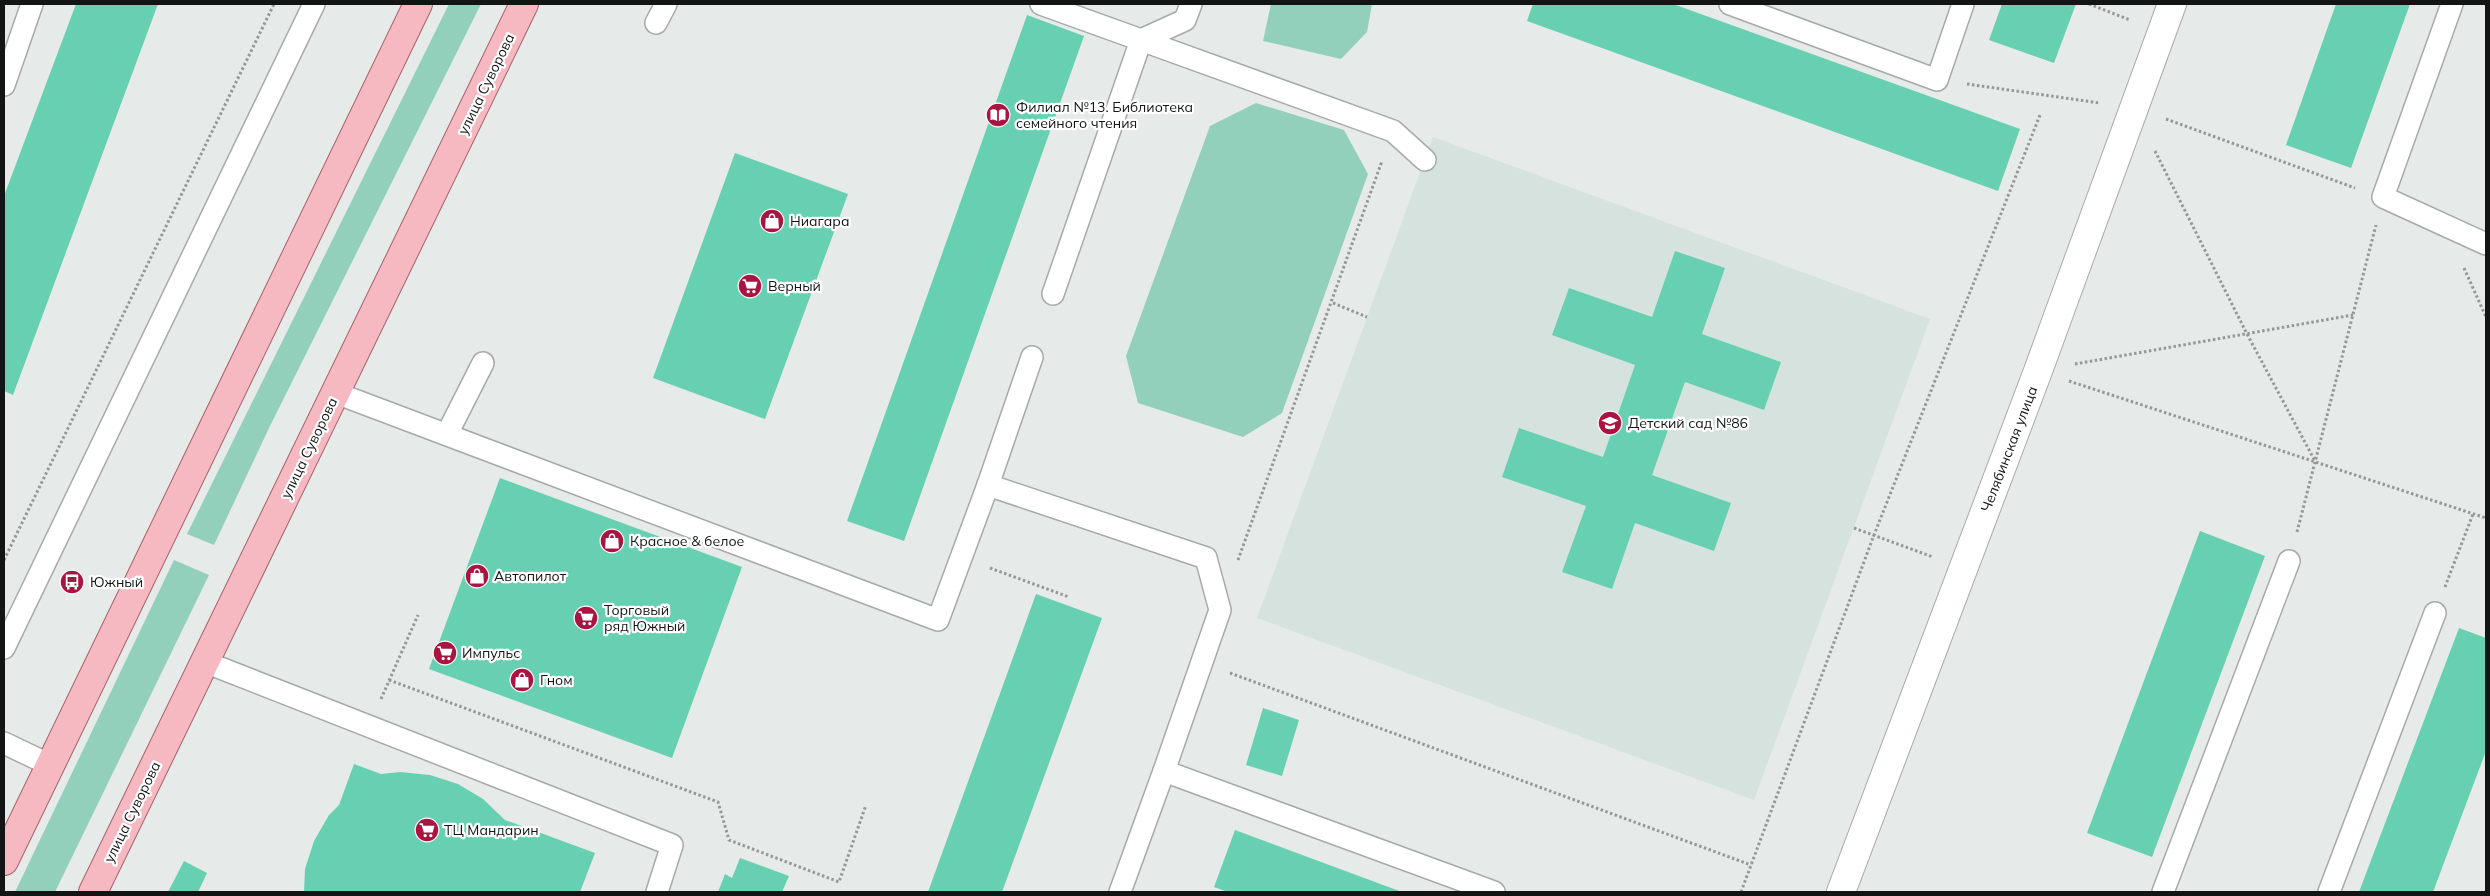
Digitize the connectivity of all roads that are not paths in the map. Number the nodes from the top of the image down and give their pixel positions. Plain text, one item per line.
1 (32, 4) edge
2 (314, 4) edge
3 (418, 4) edge
4 (524, 4) edge
5 (666, 4) edge
6 (1041, 4) edge
7 (1191, 4) edge
8 (1730, 4) edge
9 (1962, 4) edge
10 (2172, 4) edge
11 (2452, 4) edge
12 (656, 23) dead end
13 (1141, 40) junction
14 (4, 84) edge
15 (1425, 160) dead end
16 (2486, 244) edge
17 (1053, 294) dead end
18 (1032, 357) dead end
19 (483, 364) dead end
20 (336, 393) junction
21 (447, 434) junction
22 (988, 485) junction
23 (2289, 561) road end
24 (2435, 613) road end
25 (4, 648) edge
26 (205, 662) junction
27 (4, 743) edge
28 (50, 765) junction
29 (1164, 771) junction
30 (4, 861) edge
31 (93, 892) edge
32 (657, 892) edge
33 (1120, 892) edge
34 (1494, 892) edge
35 (1841, 892) edge
36 (2163, 892) edge
37 (2329, 892) edge

1 - 14 lane
2 - 25 lane
3 - 28 main road
4 - 20 main road, улица Суворова
5 - 12 lane
6 - 13 lane
7 - 13 lane
8 - 9 lane
10 - 35 street, Челябинская улица
11 - 16 lane
13 - 15 lane
13 - 17 lane
18 - 22 lane
19 - 21 lane
20 - 21 lane
20 - 26 main road, улица Суворова
21 - 22 lane
22 - 29 lane
23 - 36 lane
24 - 37 lane
26 - 31 main road, улица Суворова
26 - 32 lane
27 - 28 lane
28 - 30 main road
29 - 33 lane
29 - 34 lane

